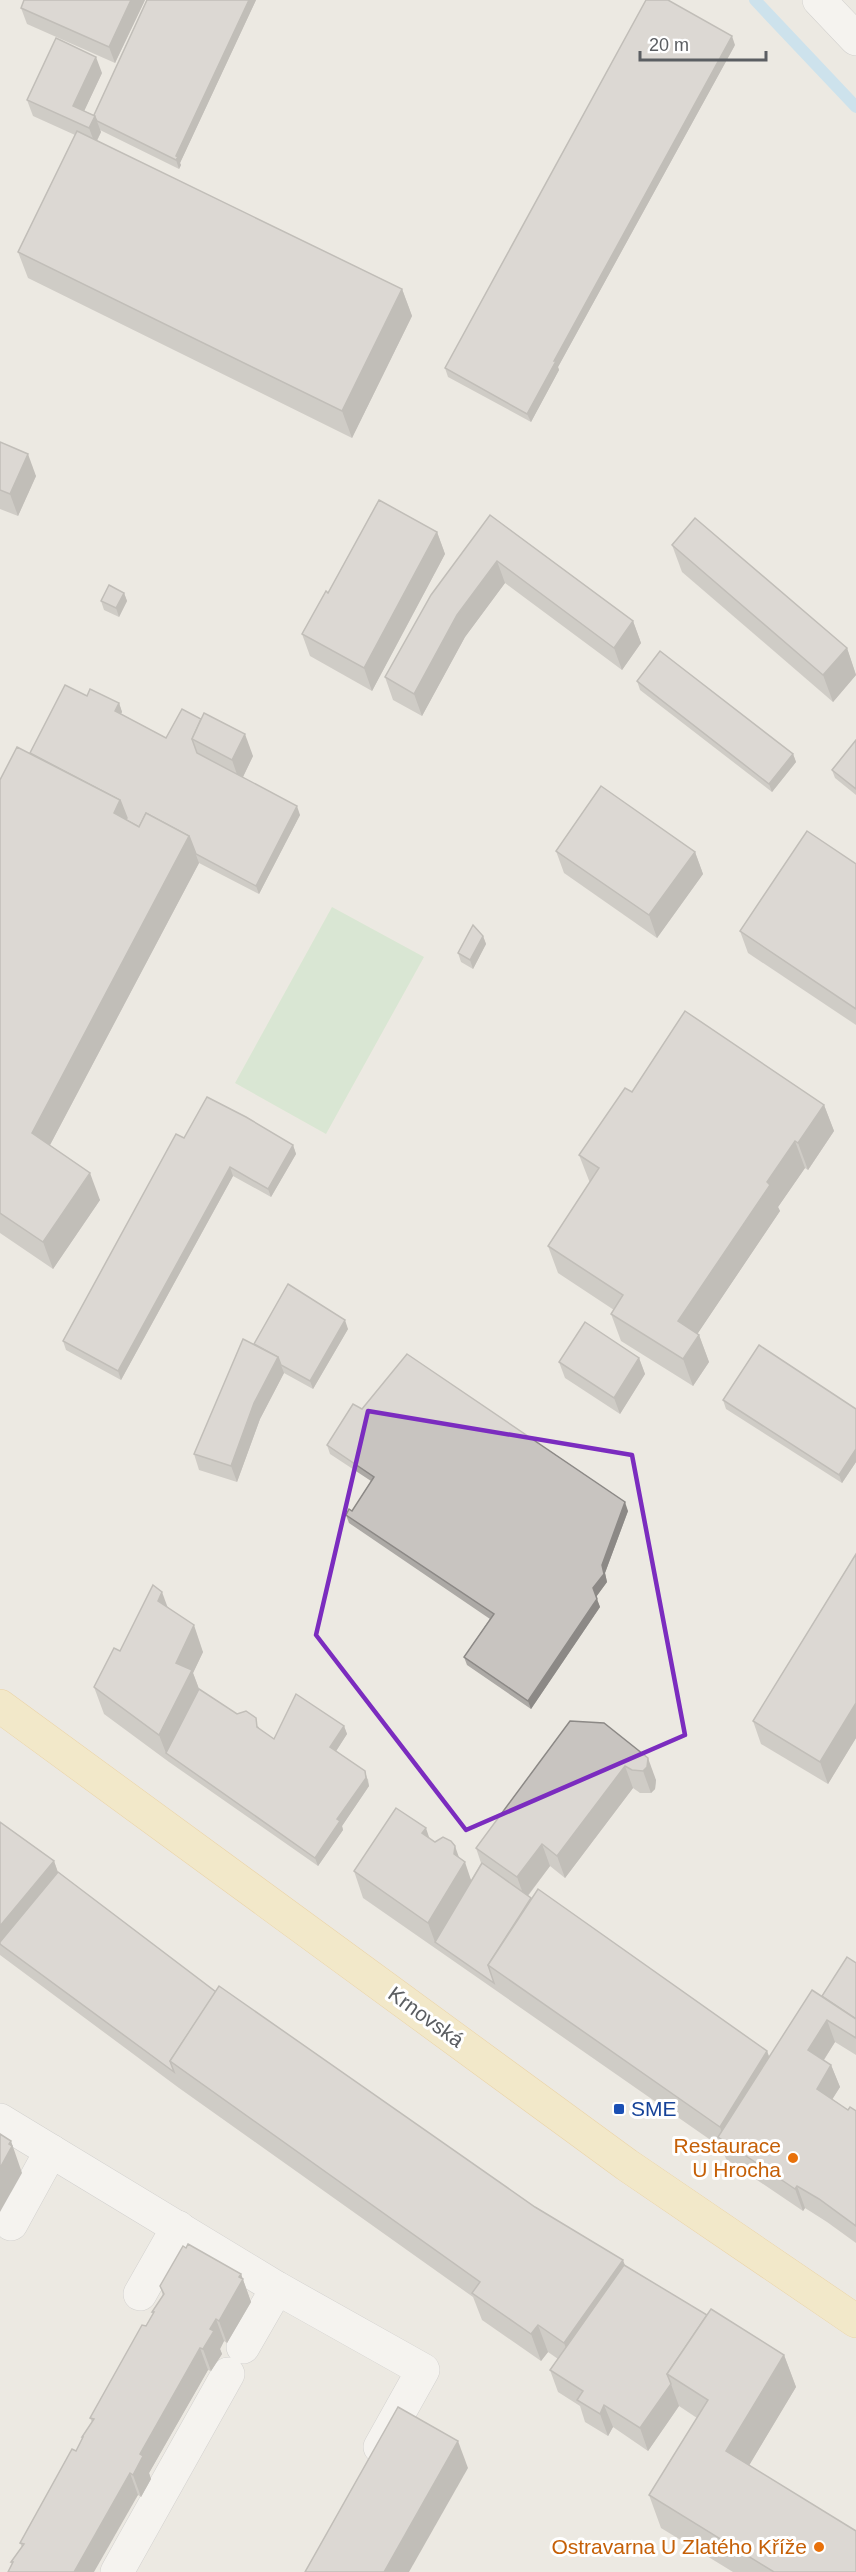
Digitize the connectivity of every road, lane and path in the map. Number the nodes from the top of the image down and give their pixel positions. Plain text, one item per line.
1 (819, 0) edge
2 (856, 39) edge
3 (0, 1706) edge
4 (0, 2120) edge
5 (51, 2151) junction
6 (11, 2224) dead end
7 (178, 2227) junction
8 (277, 2288) junction
9 (140, 2294) dead end
10 (856, 2321) edge
11 (367, 2471) edge
12 (117, 2572) edge

1 - 2 street
3 - 10 main road, Krnovská
4 - 5 street
5 - 6 street
5 - 7 street
7 - 8 street
7 - 9 street
8 - 11 street
8 - 12 street

